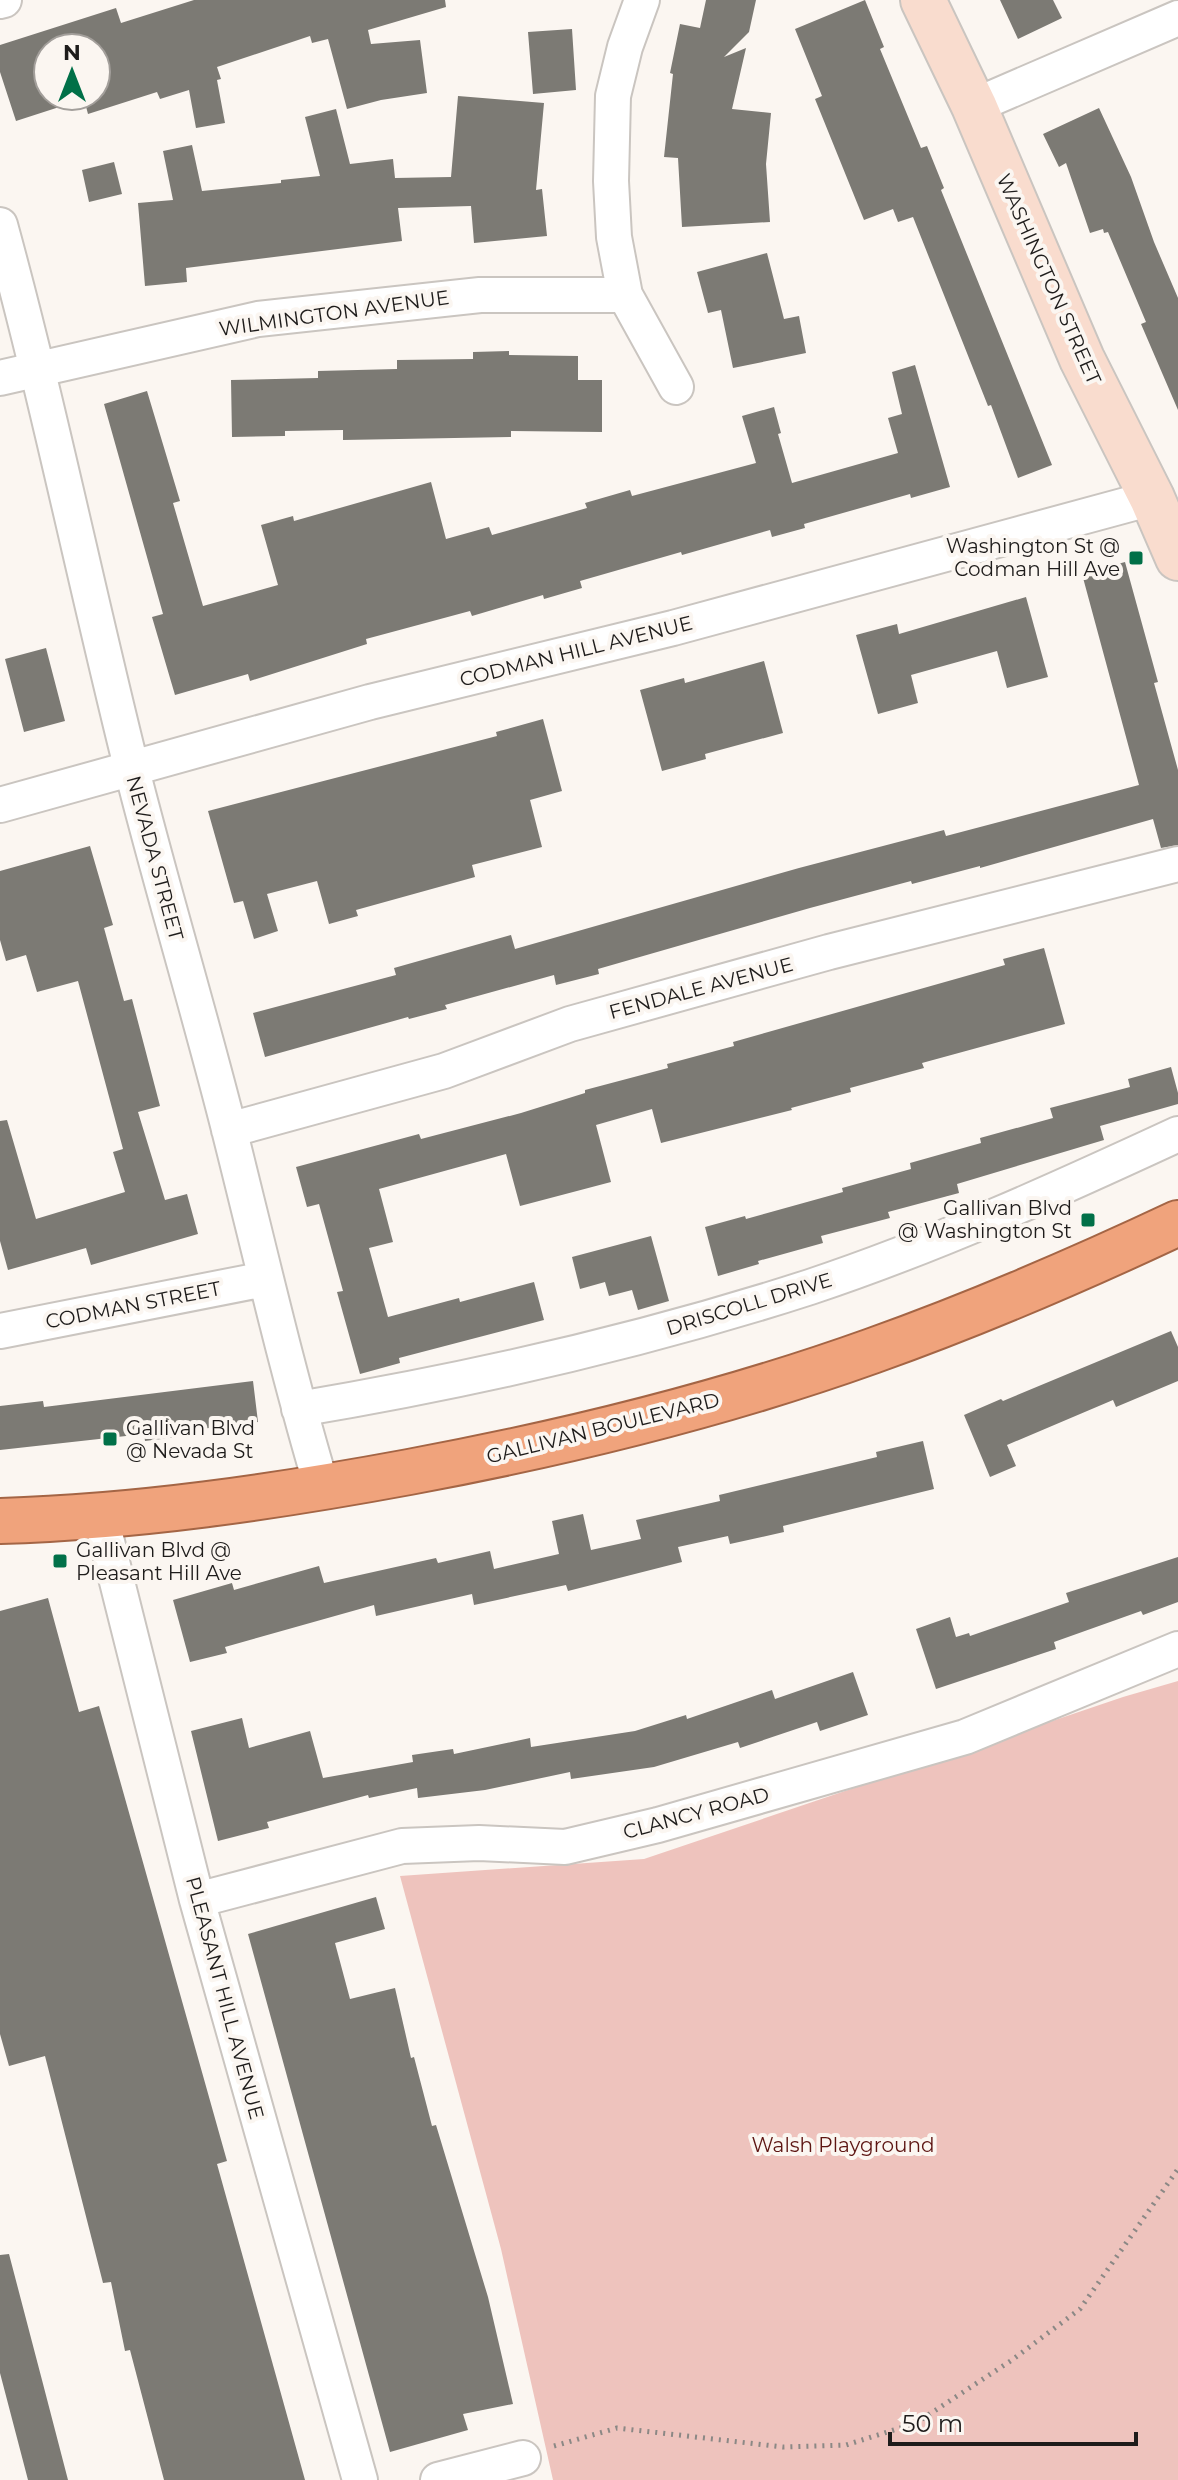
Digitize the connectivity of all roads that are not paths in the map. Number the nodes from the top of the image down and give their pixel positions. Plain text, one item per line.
1 (642, 0) edge
2 (923, 0) edge
3 (1178, 18) edge
4 (974, 106) junction
5 (0, 225) edge
6 (625, 295) junction
7 (39, 367) junction
8 (0, 378) edge
9 (676, 387) dead end
10 (1152, 498) junction
11 (1178, 558) edge
12 (132, 767) junction
13 (0, 805) edge
14 (1178, 864) edge
15 (229, 1130) junction
16 (1178, 1134) edge
17 (1178, 1223) edge
18 (1178, 1238) edge
19 (1132, 1244) junction
20 (265, 1279) junction
21 (0, 1331) edge
22 (299, 1409) junction
23 (322, 1488) junction
24 (100, 1514) junction
25 (0, 1521) edge
26 (1178, 1649) edge
27 (197, 1900) junction
28 (523, 2458) road end
29 (360, 2480) edge
30 (438, 2480) edge

1 - 6 street
2 - 4 main road, WASHINGTON STREET
3 - 4 street
4 - 10 main road, WASHINGTON STREET
5 - 7 street, NEVADA STREET
6 - 7 street, WILMINGTON AVENUE
6 - 9 street
7 - 8 street, WILMINGTON AVENUE
7 - 12 street, NEVADA STREET
10 - 11 main road, WASHINGTON STREET
10 - 12 street, CODMAN HILL AVENUE
12 - 13 street, CODMAN HILL AVENUE
12 - 15 street, NEVADA STREET
14 - 15 street, FENDALE AVENUE
15 - 20 street, NEVADA STREET
16 - 22 street, DRISCOLL DRIVE
17 - 19 highway, GALLIVAN BOULEVARD
18 - 19 highway
19 - 23 highway, GALLIVAN BOULEVARD
20 - 21 street, CODMAN STREET
20 - 22 street, NEVADA STREET
22 - 23 street, NEVADA STREET
23 - 24 highway, GALLIVAN BOULEVARD
24 - 25 highway, GALLIVAN BOULEVARD
24 - 27 street, PLEASANT HILL AVENUE
26 - 27 street, CLANCY ROAD
27 - 29 street, PLEASANT HILL AVENUE
28 - 30 street

